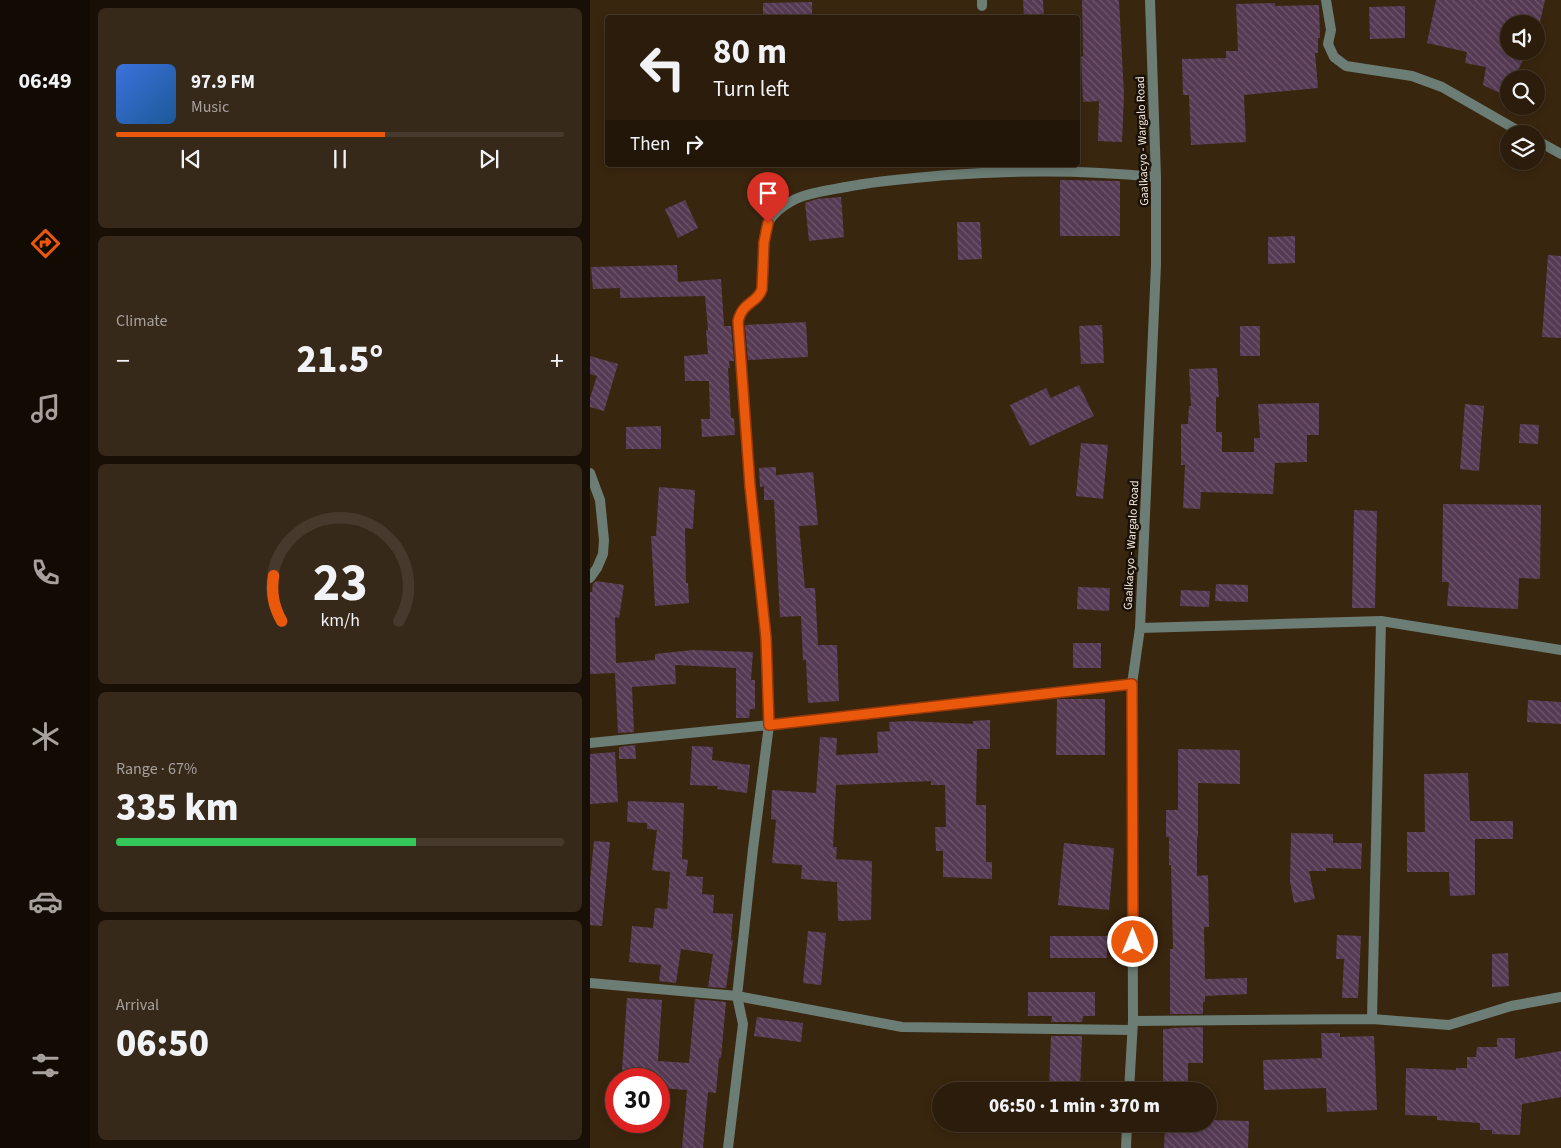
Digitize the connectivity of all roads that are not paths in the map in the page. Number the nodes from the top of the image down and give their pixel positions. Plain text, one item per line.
1 (1150, 0) edge
2 (1326, 0) edge
3 (1508, 125) edge
4 (1545, 145) edge
5 (1561, 154) edge
6 (1156, 177) junction
7 (590, 473) edge
8 (590, 578) edge
9 (1380, 621) junction
10 (1140, 628) junction
11 (1561, 650) edge
12 (1132, 684) junction
13 (769, 725) junction
14 (590, 743) edge
15 (590, 983) edge
16 (738, 996) junction
17 (1561, 996) edge
18 (1372, 1019) junction
19 (1132, 1026) junction
20 (1129, 1082) edge
21 (1127, 1132) edge
22 (728, 1148) edge
23 (1126, 1148) edge

1 - 6 street, Gaalkacyo - Wargalo Road
2 - 3 street
4 - 5 street
6 - 10 street, Gaalkacyo - Wargalo Road
6 - 13 street
7 - 8 street
9 - 10 street
9 - 11 street
9 - 18 street
10 - 12 street, Gaalkacyo - Wargalo Road
12 - 13 street
12 - 19 street, Gaalkacyo - Wargalo Road
13 - 14 street
13 - 16 street
15 - 16 street
16 - 19 street
16 - 22 street
17 - 18 street
18 - 19 street
19 - 20 street, Gaalkacyo - Wargalo Road
21 - 23 street

